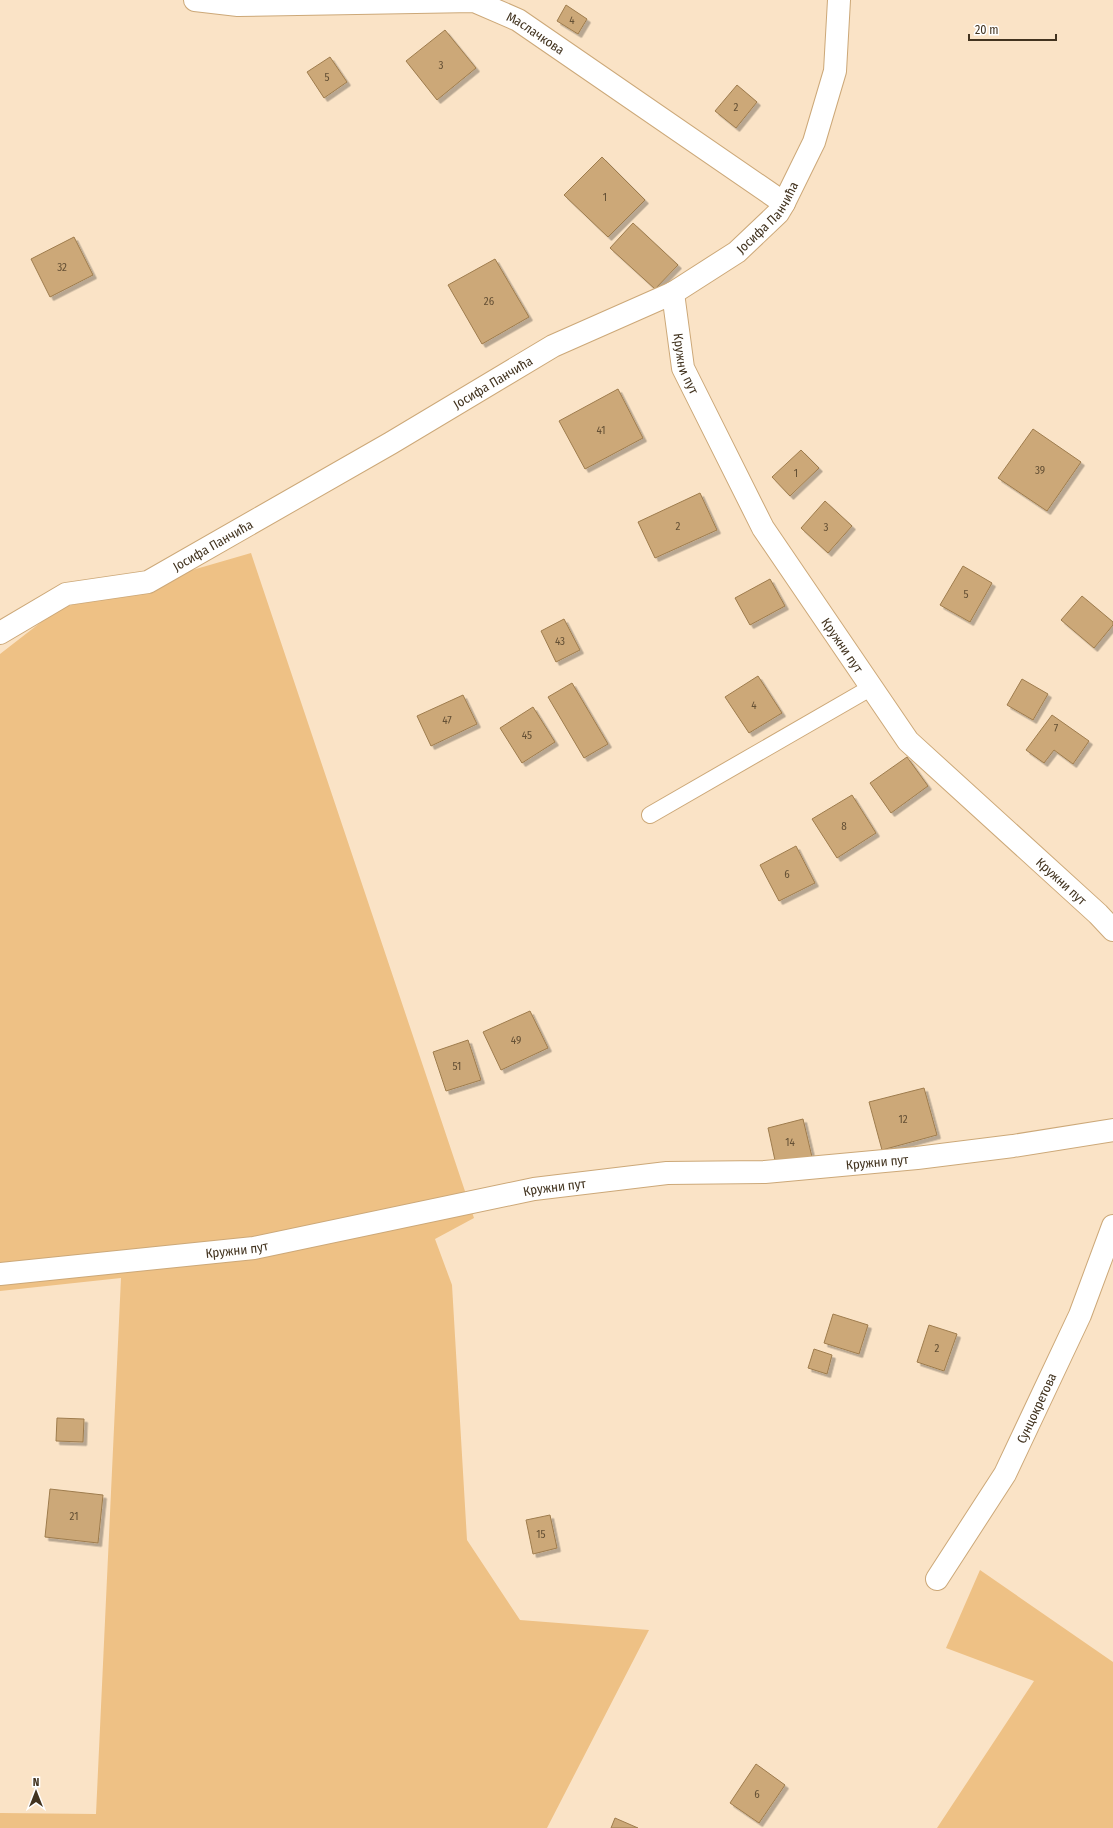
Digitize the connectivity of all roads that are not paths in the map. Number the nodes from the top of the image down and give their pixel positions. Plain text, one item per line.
1 (195, 0) edge
2 (839, 0) edge
3 (784, 203) junction
4 (673, 293) junction
5 (0, 633) edge
6 (872, 687) junction
7 (650, 814) dead end
8 (1113, 930) edge
9 (1113, 1130) edge
10 (1113, 1226) edge
11 (0, 1274) edge
12 (938, 1579) dead end

1 - 3 street, Маслачкова
2 - 3 street, Јосифа Панчића
3 - 4 street, Јосифа Панчића
4 - 5 street, Јосифа Панчића
4 - 6 street, Кружни пут
6 - 7 lane
6 - 8 street, Кружни пут
9 - 11 street, Кружни пут
10 - 12 street, Сунцокретова

